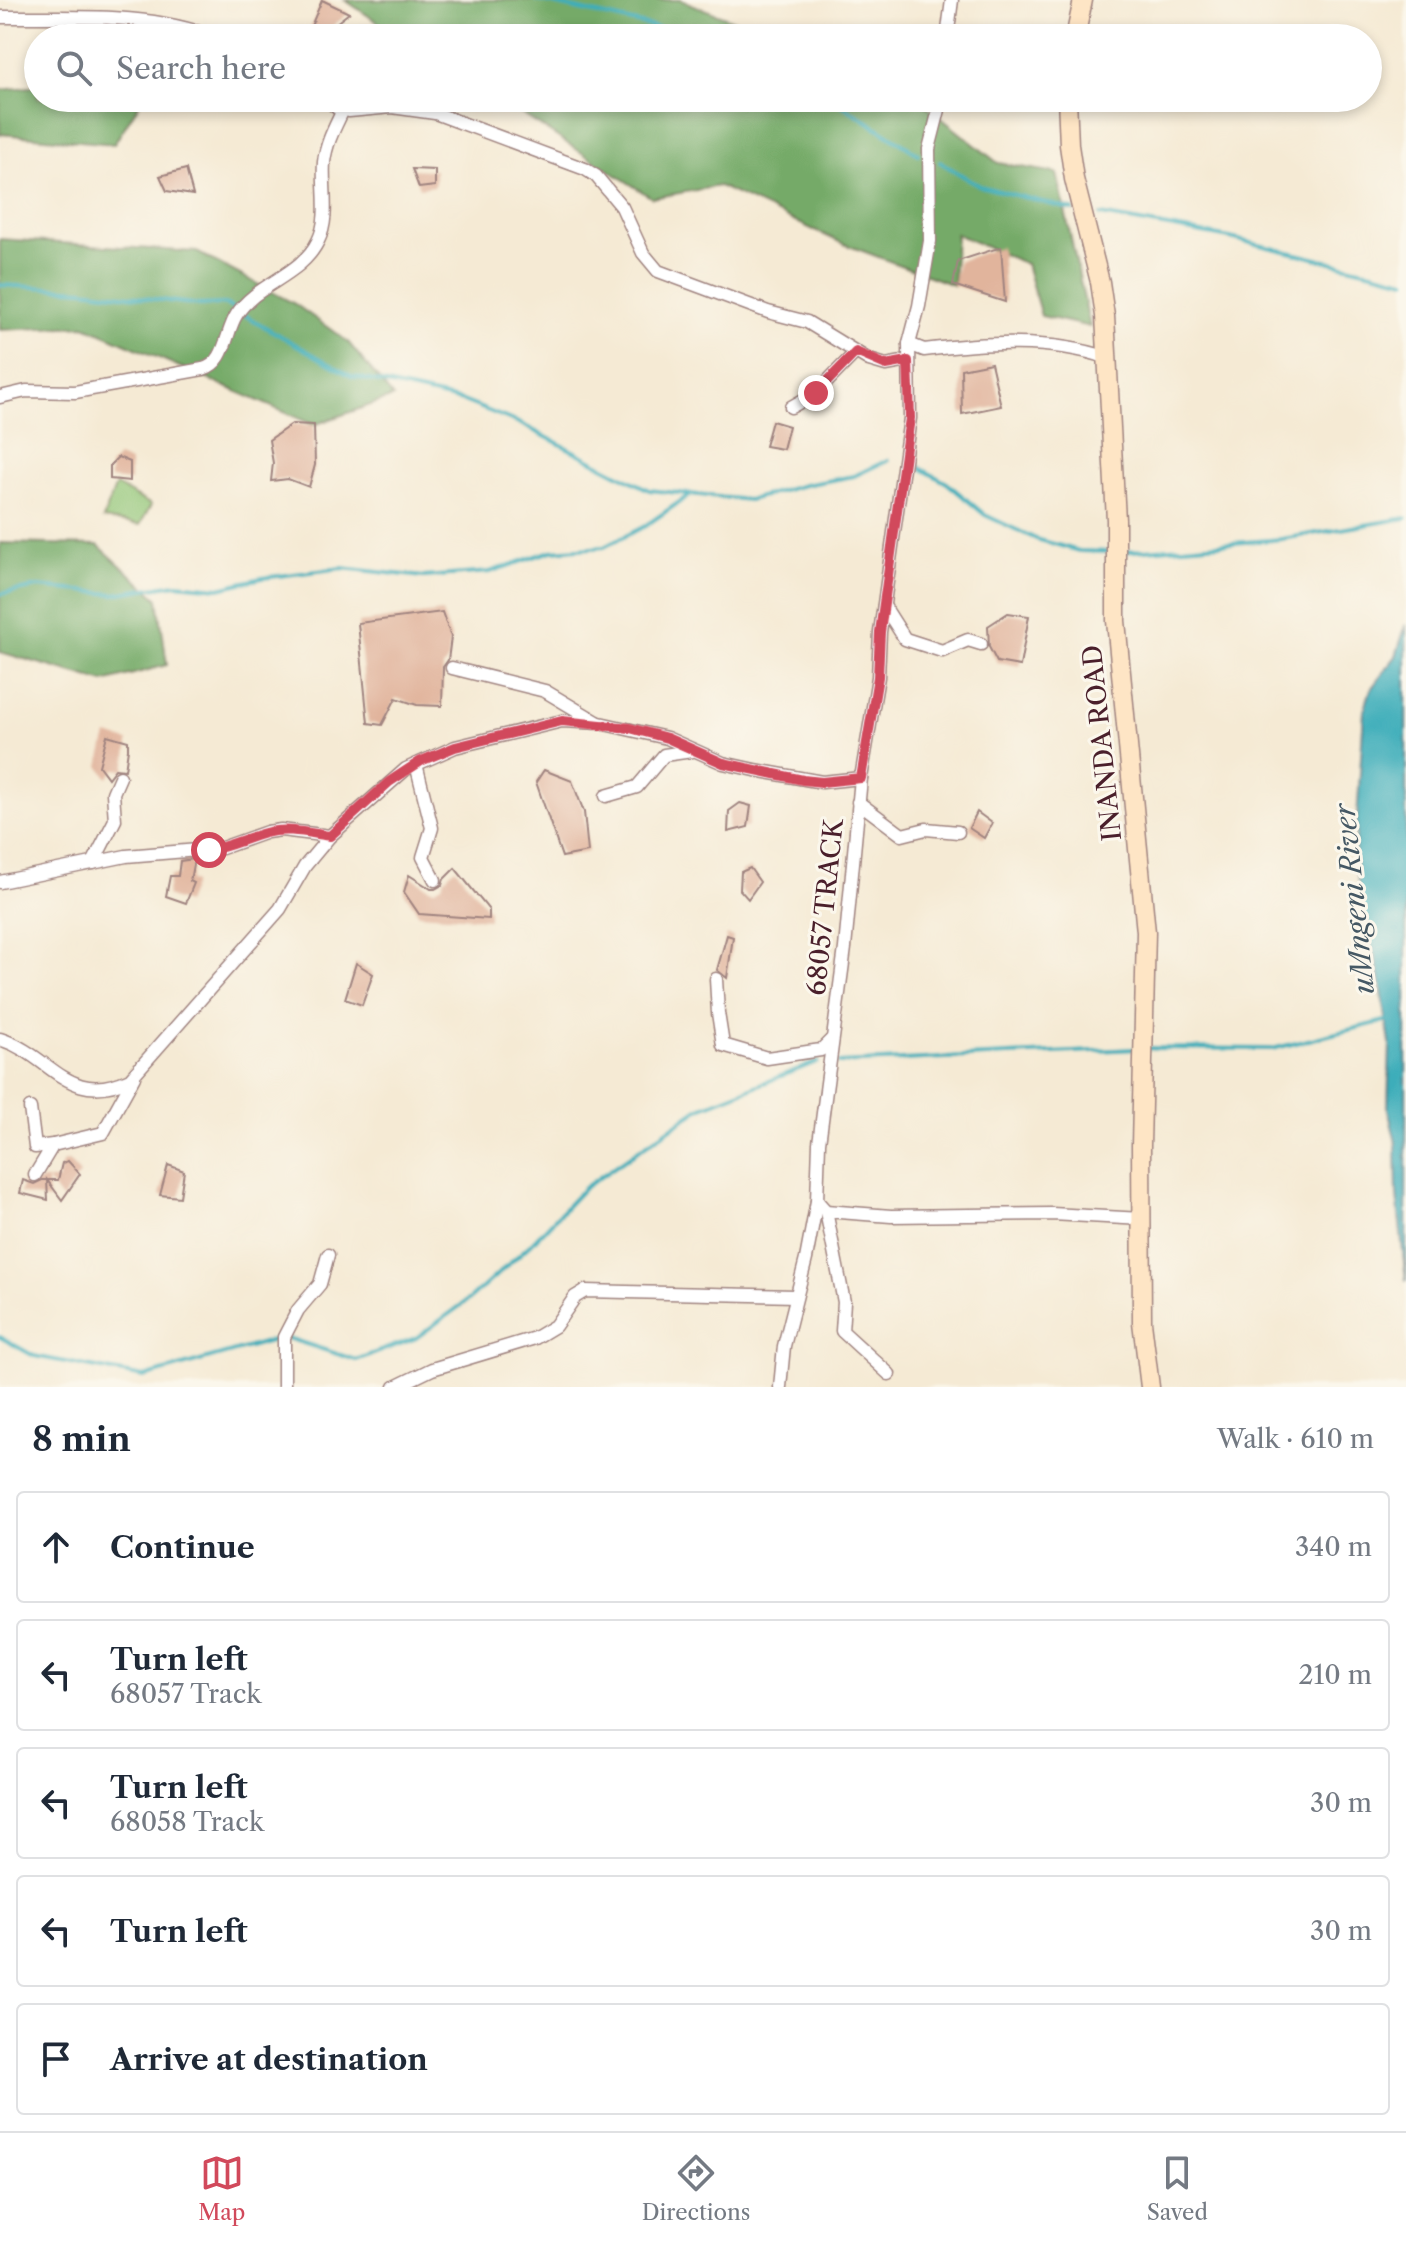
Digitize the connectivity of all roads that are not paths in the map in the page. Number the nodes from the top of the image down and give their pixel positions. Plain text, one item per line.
1 (952, 0) edge
2 (1083, 0) edge
3 (0, 17) edge
4 (173, 24) edge
5 (949, 24) edge
6 (1078, 24) edge
7 (342, 112) edge
8 (430, 112) edge
9 (939, 112) edge
10 (1068, 112) edge
11 (909, 344) junction
12 (856, 352) junction
13 (1108, 358) junction
14 (908, 361) junction
15 (0, 397) edge
16 (791, 407) dead end
17 (884, 606) junction
18 (981, 644) dead end
19 (452, 668) dead end
20 (600, 723) junction
21 (695, 751) junction
22 (416, 764) junction
23 (120, 777) dead end
24 (861, 778) junction
25 (606, 796) dead end
26 (858, 802) junction
27 (958, 832) dead end
28 (330, 836) junction
29 (93, 863) junction
30 (435, 880) dead end
31 (0, 882) edge
32 (716, 979) dead end
33 (0, 1039) edge
34 (832, 1039) junction
35 (135, 1075) junction
36 (30, 1108) dead end
37 (53, 1145) junction
38 (35, 1175) dead end
39 (822, 1206) junction
40 (1142, 1219) junction
41 (328, 1255) dead end
42 (795, 1296) junction
43 (889, 1374) dead end
44 (284, 1387) edge
45 (395, 1387) edge
46 (780, 1387) edge
47 (1150, 1387) edge

1 - 5 street
2 - 6 street
3 - 4 street
7 - 15 street
8 - 12 street
9 - 11 street, 68057 TRACK
10 - 13 street, INANDA ROAD
11 - 13 street
11 - 14 street, 68057 TRACK
12 - 14 street
12 - 16 street
13 - 40 street, INANDA ROAD
14 - 17 street, 68057 TRACK
17 - 18 street
17 - 24 street, 68057 TRACK
19 - 20 street
20 - 21 street
20 - 22 street
21 - 24 street
21 - 25 street
22 - 28 street
22 - 30 street
23 - 29 street
24 - 26 street, 68057 TRACK
26 - 27 street
26 - 34 street, 68057 TRACK
28 - 29 street
28 - 35 street
29 - 31 street
32 - 34 street
33 - 35 street
34 - 39 street, 68057 TRACK
35 - 37 street
36 - 37 street
37 - 38 street
39 - 40 street
39 - 42 street, 68057 TRACK
39 - 43 street
40 - 47 street, INANDA ROAD
41 - 44 street
42 - 45 street
42 - 46 street, 68057 TRACK

